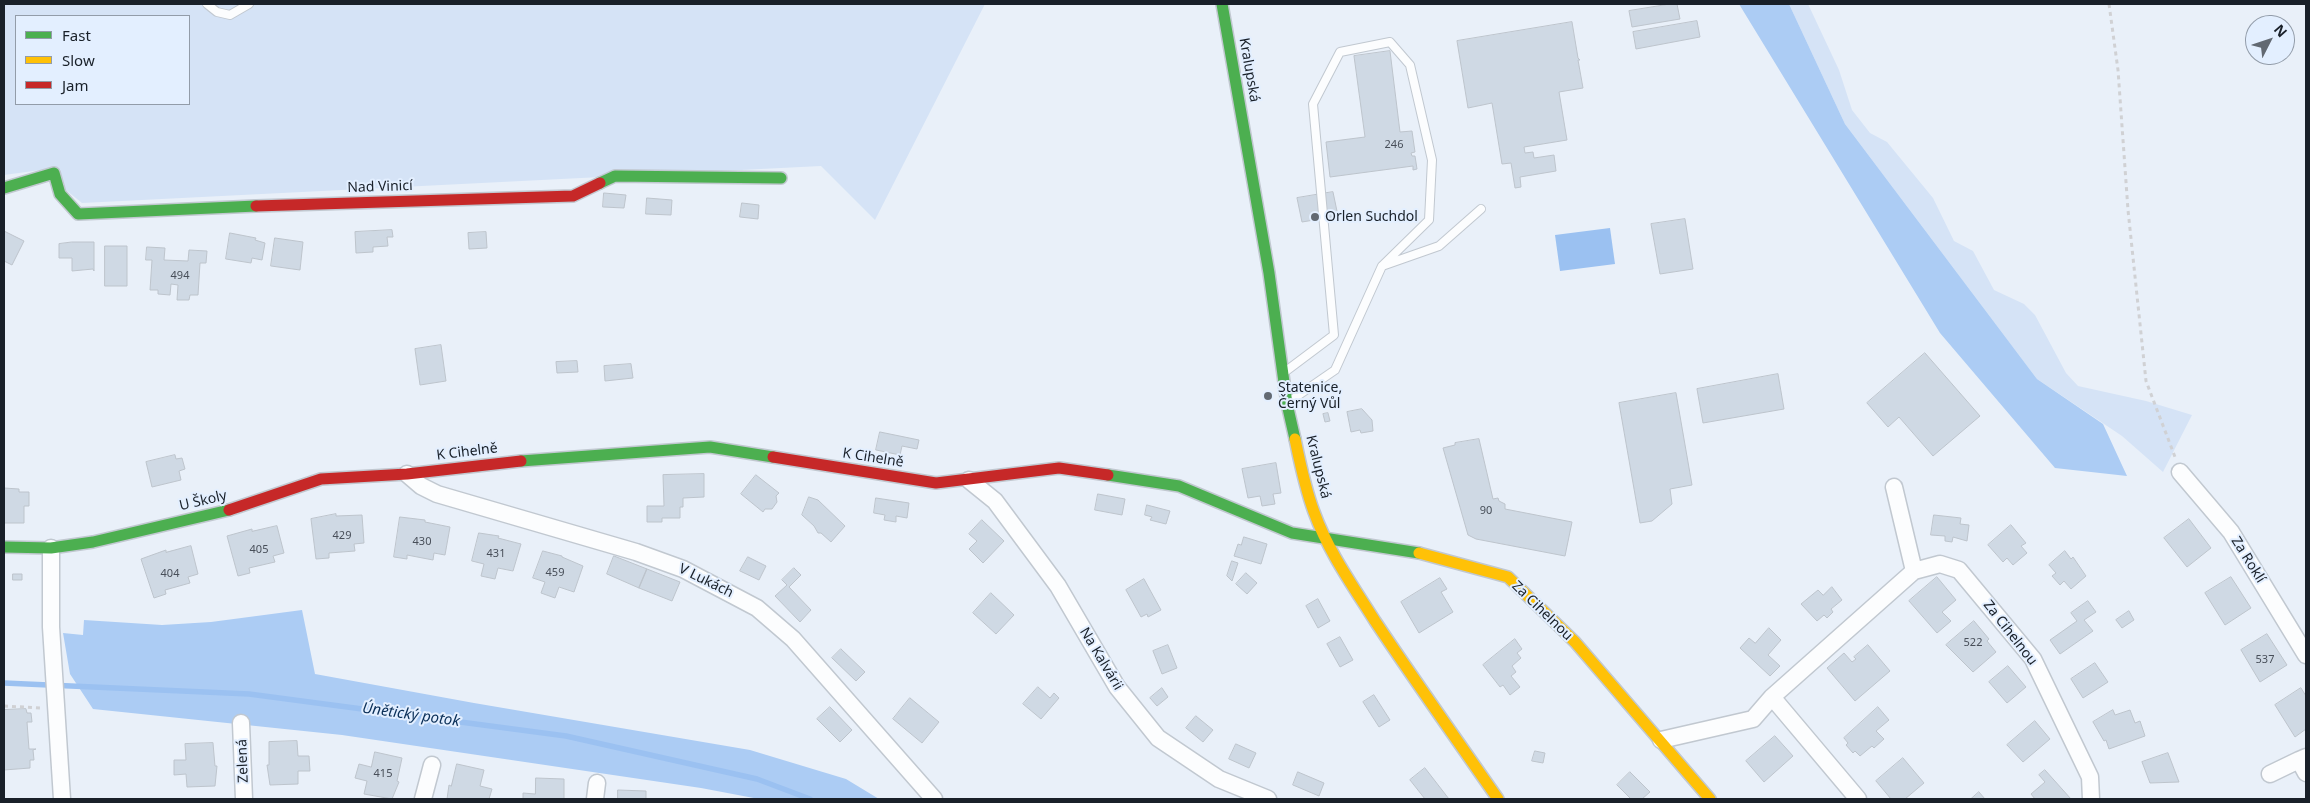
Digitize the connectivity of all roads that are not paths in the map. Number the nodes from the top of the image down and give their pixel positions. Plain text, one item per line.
1 (207, 4) edge
2 (249, 4) edge
3 (1222, 4) edge
4 (781, 178) dead end
5 (4, 188) edge
6 (1480, 209) dead end
7 (1382, 266) junction
8 (1283, 374) junction
9 (1287, 404) junction
10 (2180, 472) road end
11 (407, 474) junction
12 (969, 480) junction
13 (1894, 487) dead end
14 (1325, 538) junction
15 (4, 547) edge
16 (51, 548) junction
17 (1914, 572) junction
18 (2306, 655) edge
19 (1772, 697) junction
20 (241, 723) dead end
21 (1661, 740) junction
22 (2304, 764) edge
23 (432, 765) dead end
24 (2270, 774) dead end
25 (62, 799) edge
26 (244, 799) edge
27 (423, 799) edge
28 (934, 799) edge
29 (1268, 799) edge
30 (1498, 799) edge
31 (1710, 799) edge
32 (1858, 799) edge
33 (2091, 799) edge

1 - 2 lane
3 - 8 street, Kralupská
4 - 5 street, Nad Vinicí
6 - 7 lane
7 - 8 lane
7 - 9 lane
8 - 9 street, Kralupská
9 - 14 street, Kralupská
10 - 18 street, Za Roklí
11 - 12 street, K Cihelně
11 - 16 street, U Školy
11 - 28 street, V Lukách
12 - 14 street, K Cihelně
12 - 29 street, Na Kalvárii
13 - 17 street
14 - 21 street, Za Cihelnou
14 - 30 street, Kralupská
15 - 16 street, U Školy
16 - 25 street
17 - 19 street, Za Cihelnou
17 - 33 street, Za Cihelnou
19 - 21 street, Za Cihelnou
19 - 32 street
20 - 26 street, Zelená
21 - 31 street, Za Cihelnou
22 - 24 street
23 - 27 street

